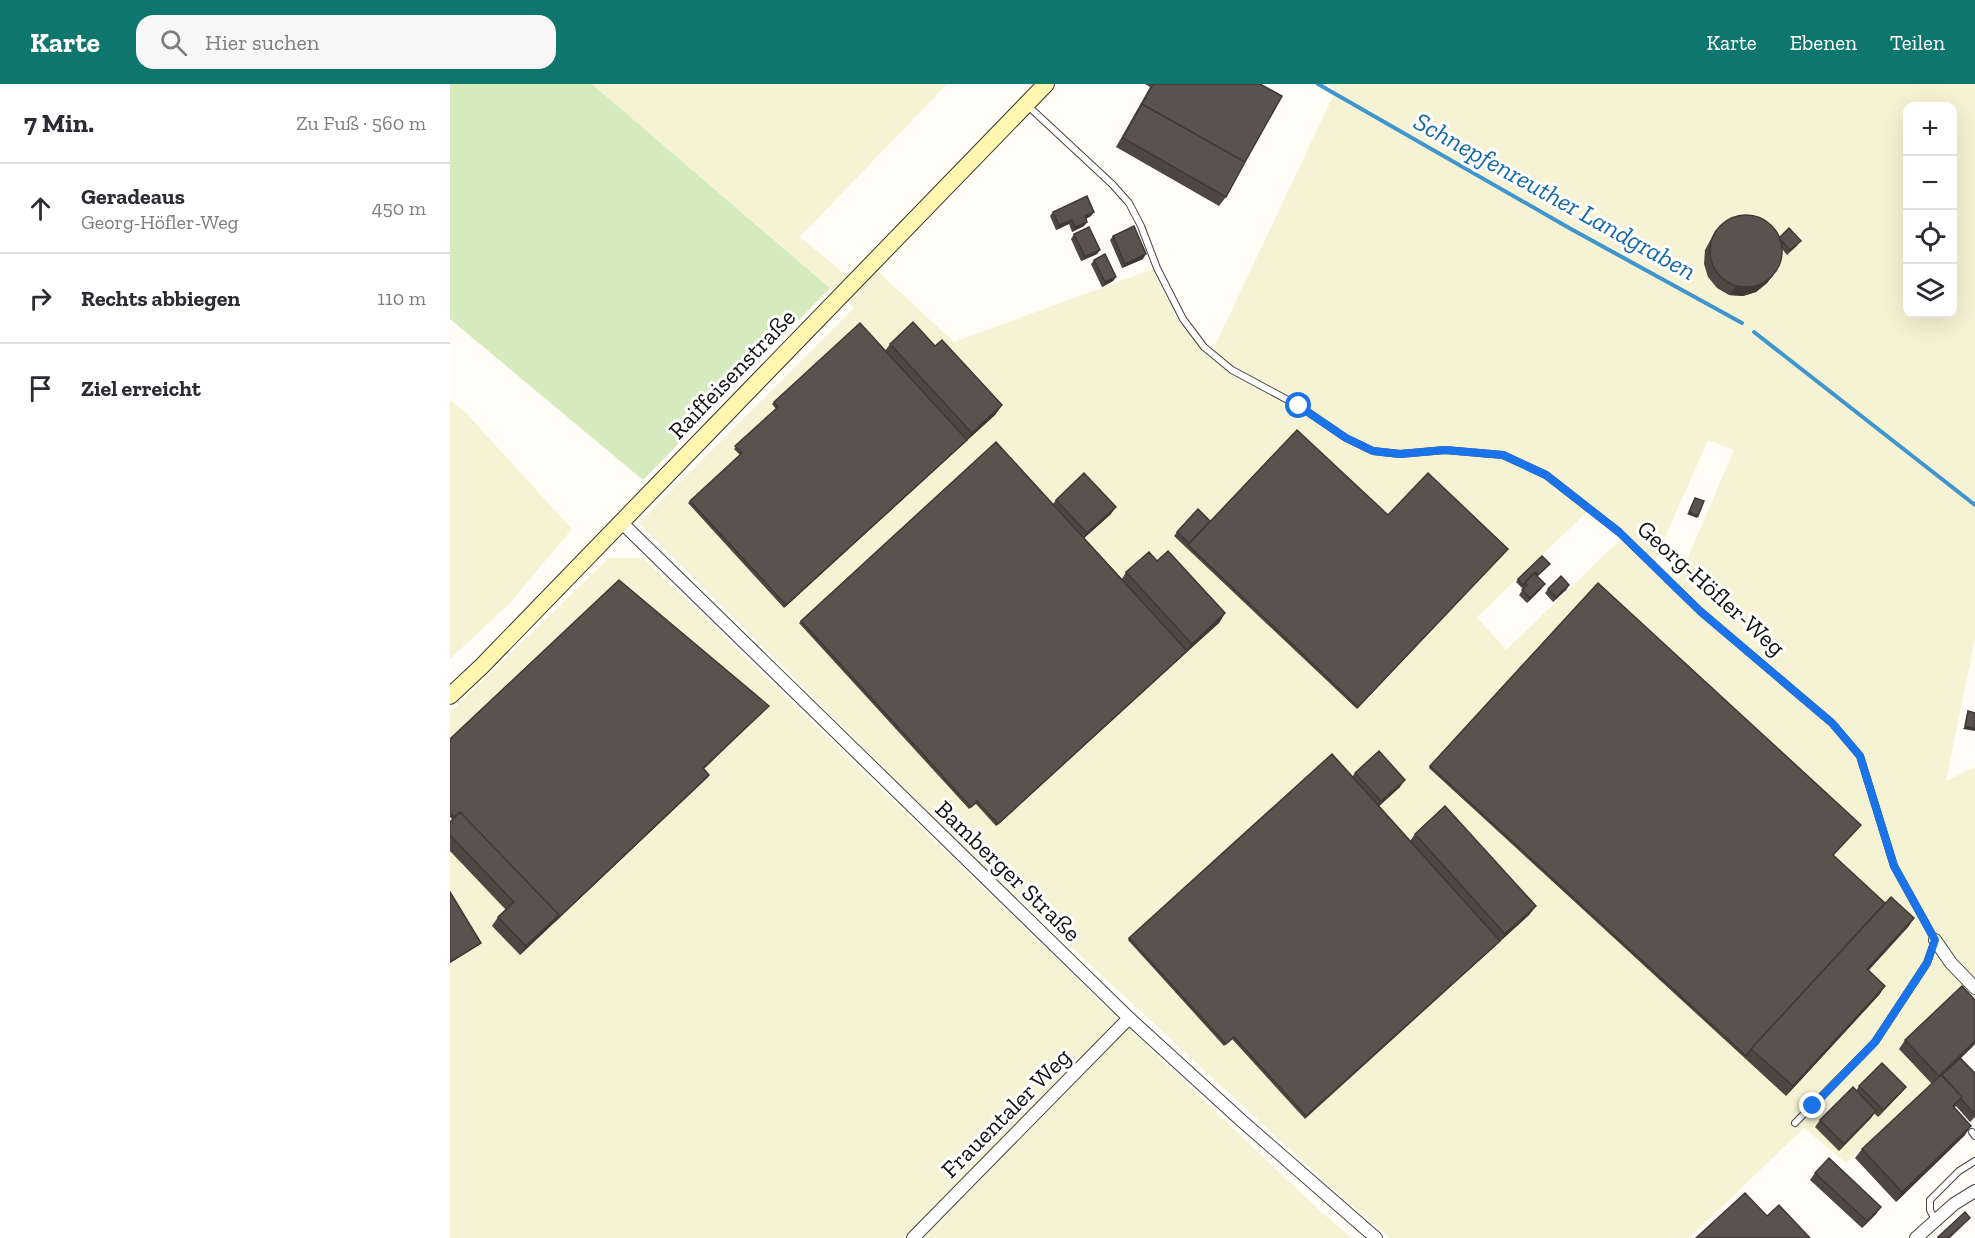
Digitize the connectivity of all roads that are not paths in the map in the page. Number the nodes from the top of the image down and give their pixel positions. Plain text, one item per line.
1 (1046, 84) edge
2 (1026, 105) junction
3 (621, 522) junction
4 (450, 696) edge
5 (1935, 940) junction
6 (1975, 988) edge
7 (1129, 1018) junction
8 (1795, 1123) dead end
9 (1975, 1161) edge
10 (1975, 1191) edge
11 (1935, 1221) junction
12 (913, 1238) edge
13 (1376, 1238) edge
14 (1916, 1238) edge

1 - 2 street, Raiffeisenstraße
2 - 3 street, Raiffeisenstraße
2 - 5 lane, Georg-Höfler-Weg
3 - 4 street, Raiffeisenstraße
3 - 7 street, Bamberger Straße
5 - 6 street, Georg-Höfler-Weg
5 - 8 lane
7 - 12 street, Frauentaler Weg
7 - 13 street, Bamberger Straße
9 - 11 lane
10 - 11 street
11 - 14 street

